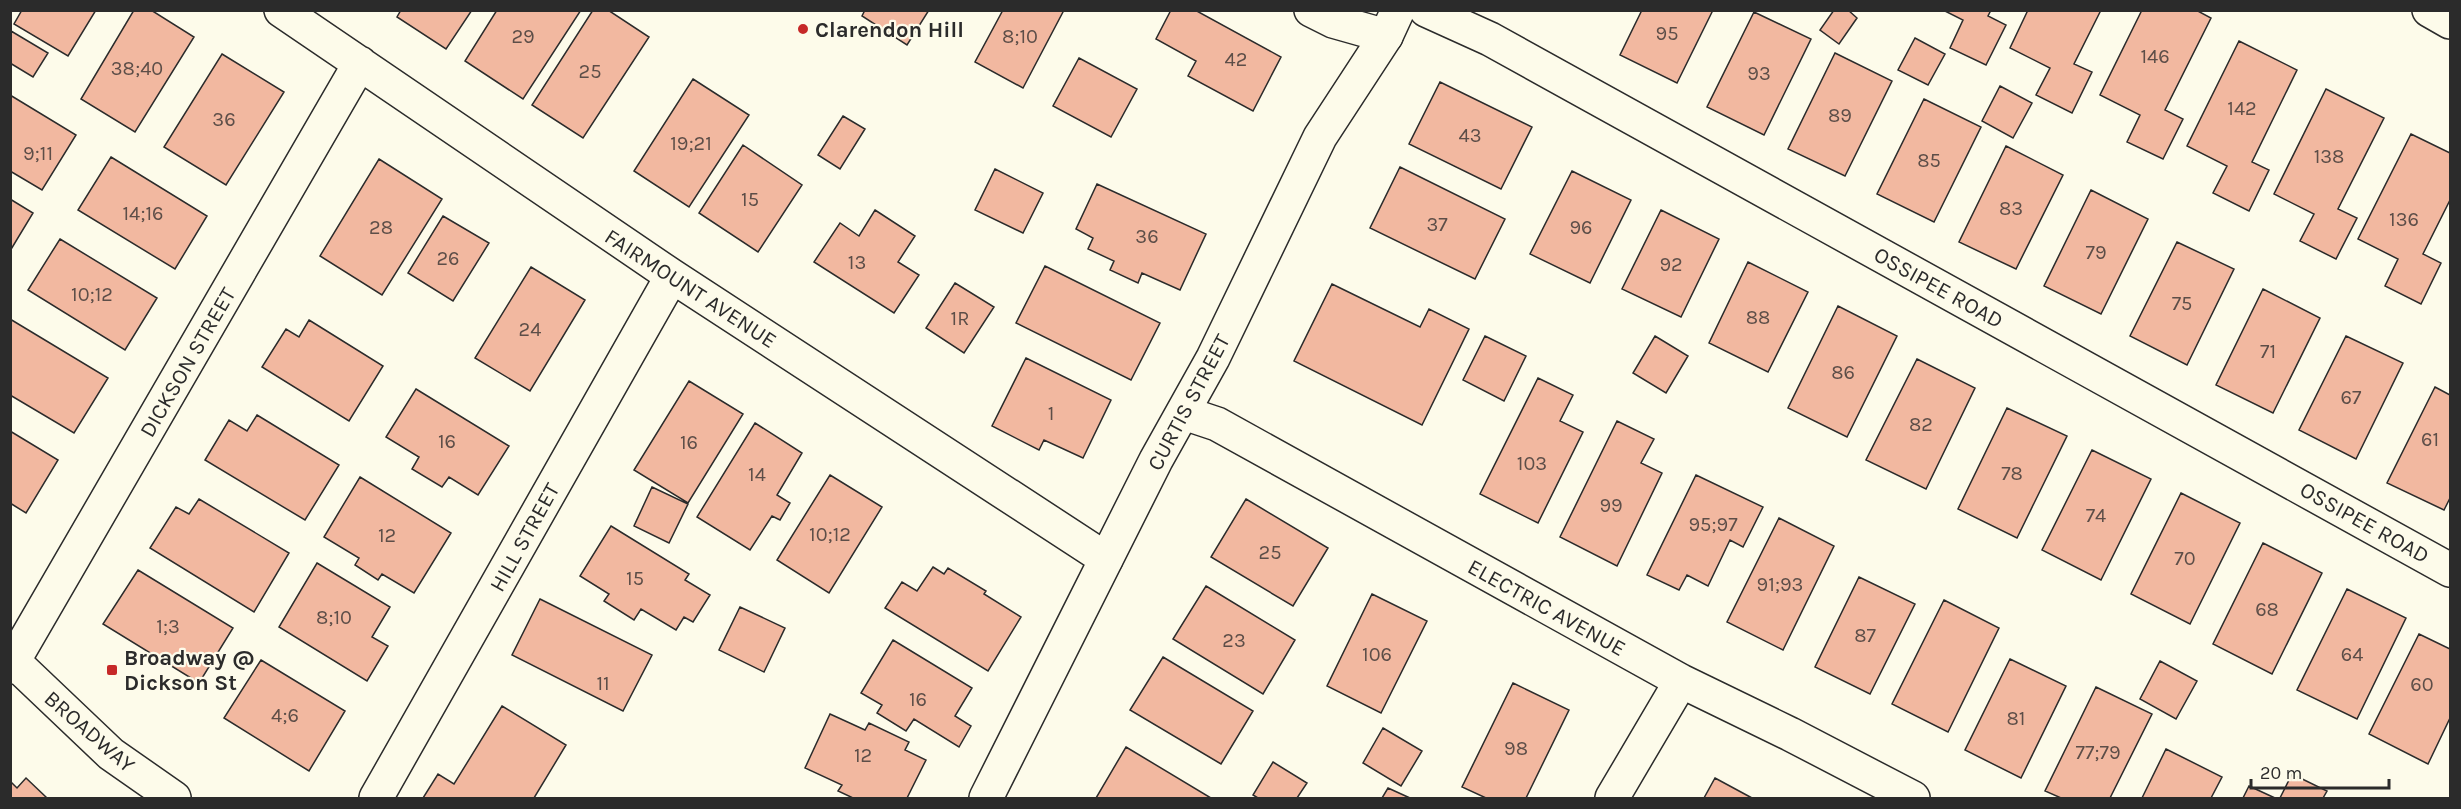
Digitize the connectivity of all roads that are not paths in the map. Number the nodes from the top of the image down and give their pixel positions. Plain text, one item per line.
1 (281, 10) edge
2 (1311, 10) edge
3 (1426, 10) edge
4 (2429, 10) edge
5 (2451, 22) edge
6 (1392, 23) edge
7 (360, 63) junction
8 (672, 276) junction
9 (1184, 413) junction
10 (1106, 559) junction
11 (2451, 570) edge
12 (12, 662) edge
13 (1681, 681) junction
14 (174, 798) edge
15 (376, 798) edge
16 (986, 798) edge
17 (1612, 798) edge
18 (1913, 798) edge

1 - 7 street, FAIRMOUNT AVENUE
2 - 6 street
3 - 11 street, OSSIPEE ROAD
4 - 5 street
6 - 9 street, CURTIS STREET
7 - 8 street, FAIRMOUNT AVENUE
7 - 12 street, DICKSON STREET
8 - 10 street, FAIRMOUNT AVENUE
8 - 15 street, HILL STREET
9 - 10 street, CURTIS STREET
9 - 13 street, ELECTRIC AVENUE
10 - 16 street, CURTIS STREET
12 - 14 street, BROADWAY
13 - 17 street
13 - 18 street, ELECTRIC AVENUE

